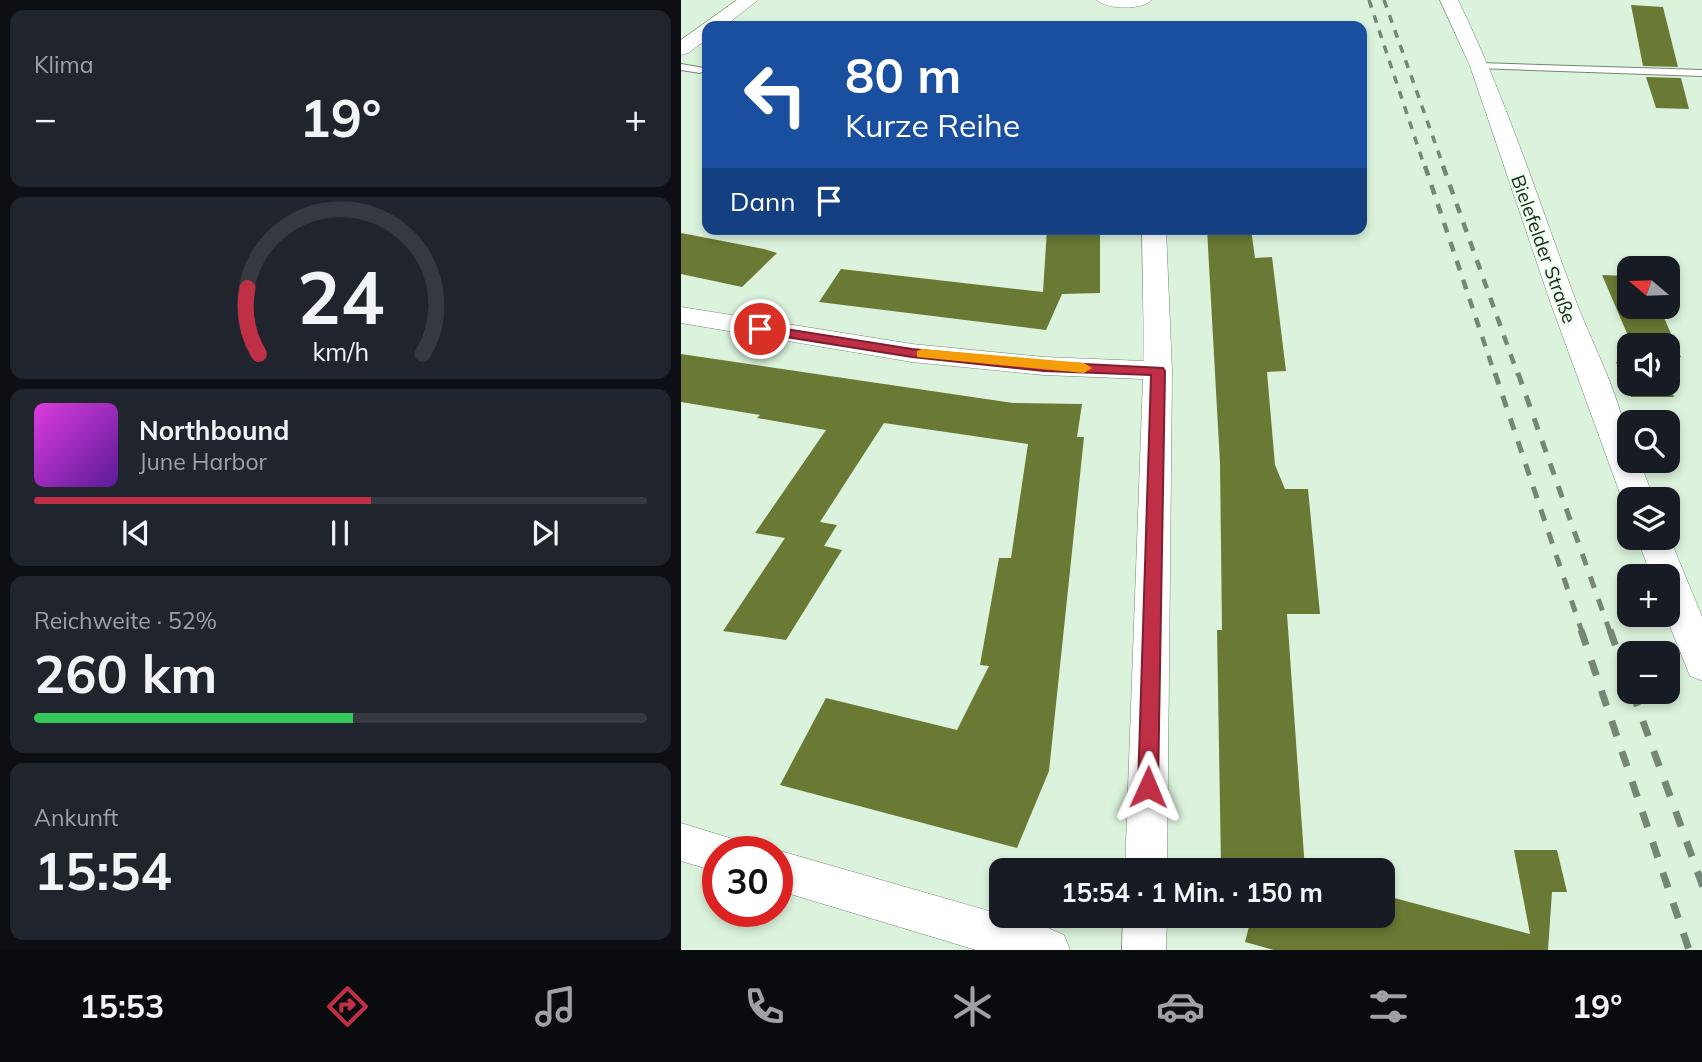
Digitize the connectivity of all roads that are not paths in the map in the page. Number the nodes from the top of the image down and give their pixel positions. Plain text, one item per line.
1 (749, 0) edge
2 (1106, 0) edge
3 (1449, 0) edge
4 (1143, 4) edge
5 (720, 21) edge
6 (702, 34) edge
7 (681, 49) edge
8 (1480, 65) junction
9 (681, 67) edge
10 (700, 70) dead end
11 (1702, 73) edge
12 (1153, 235) edge
13 (681, 315) edge
14 (1158, 371) junction
15 (1633, 487) edge
16 (1680, 608) edge
17 (1702, 666) edge
18 (681, 842) edge
19 (702, 848) edge
20 (1146, 858) edge
21 (793, 875) edge
22 (1145, 928) edge
23 (1048, 950) edge
24 (1144, 950) edge

1 - 5 street
2 - 4 street
3 - 8 street, Bielefelder Straße
6 - 7 street
8 - 11 lane
8 - 15 street, Bielefelder Straße
9 - 10 lane
12 - 14 street
13 - 14 street
14 - 20 street
16 - 17 street
18 - 19 street
21 - 23 street
22 - 24 street

